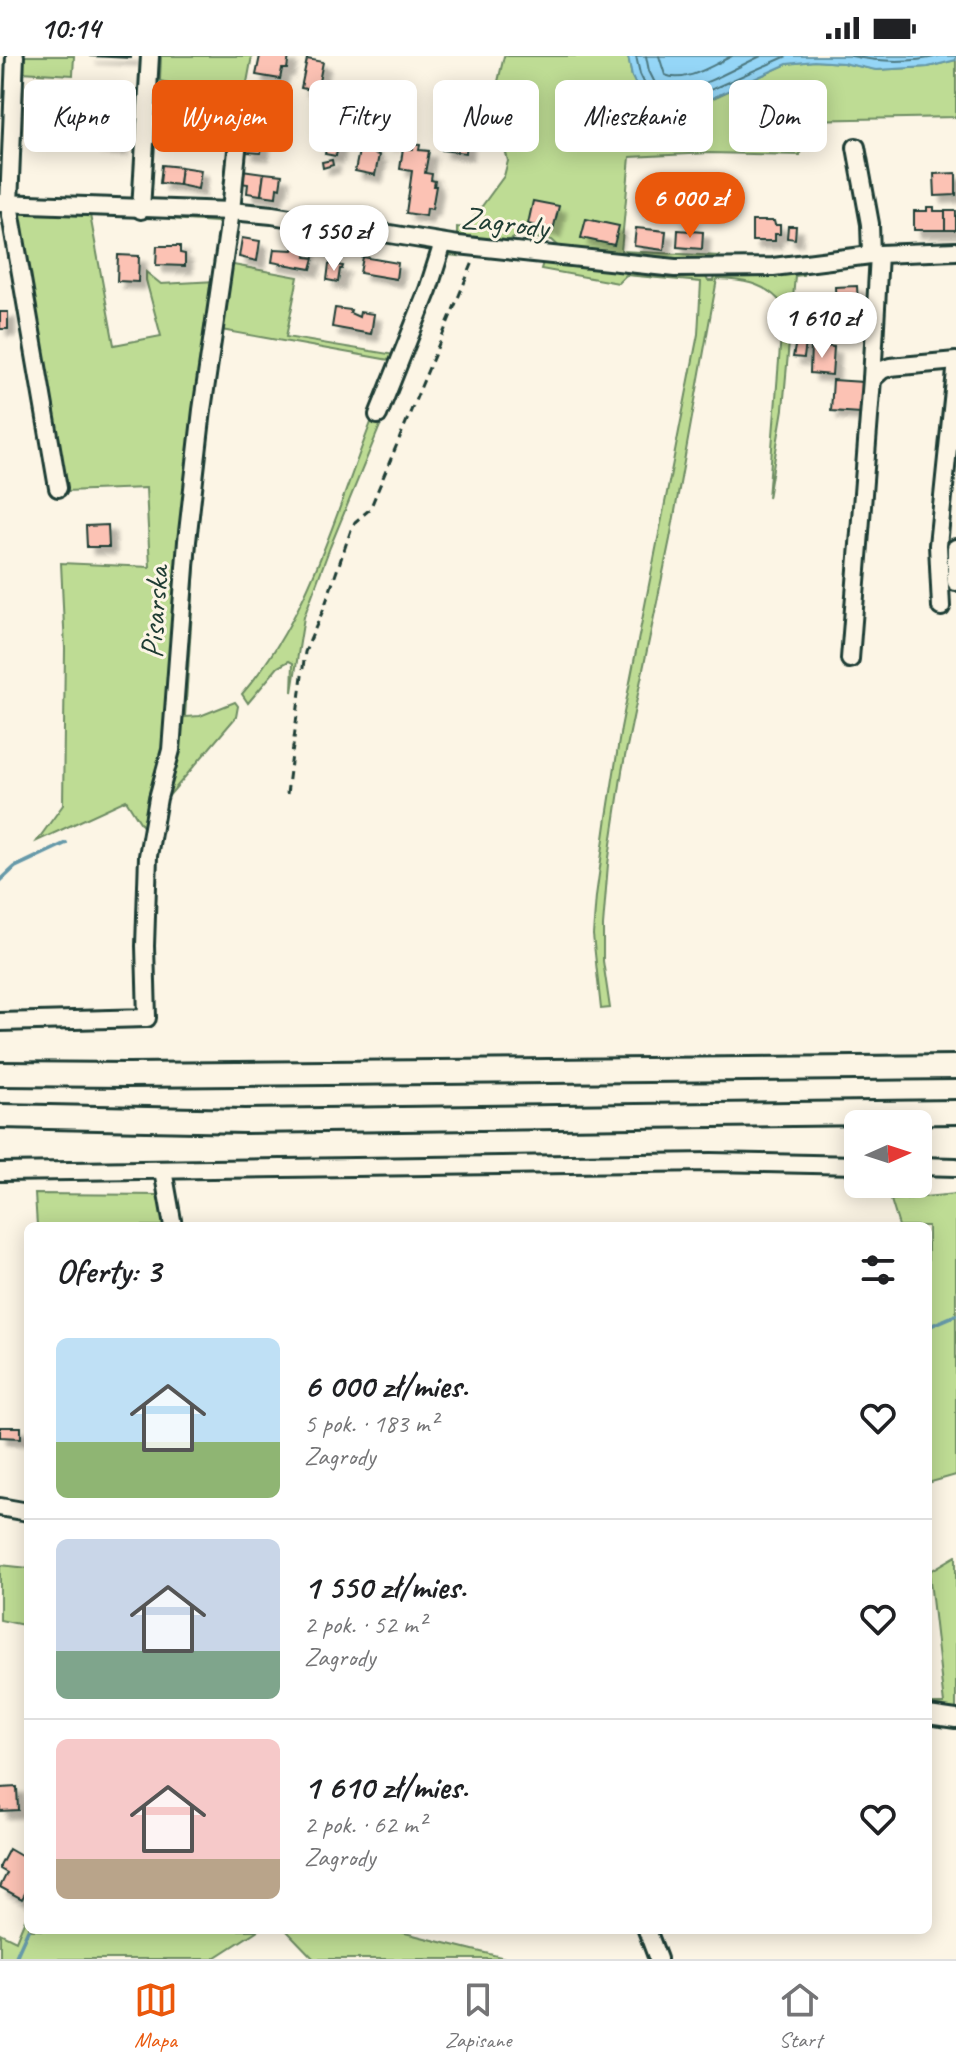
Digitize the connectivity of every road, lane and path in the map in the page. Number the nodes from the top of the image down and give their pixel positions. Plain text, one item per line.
1 (15, 56) edge
2 (150, 56) edge
3 (856, 147) dead end
4 (237, 152) edge
5 (5, 204) edge
6 (141, 210) junction
7 (231, 211) junction
8 (443, 243) junction
9 (480, 247) junction
10 (956, 251) edge
11 (875, 255) junction
12 (956, 361) edge
13 (956, 371) edge
14 (872, 379) junction
15 (378, 415) dead end
16 (58, 488) dead end
17 (956, 548) edge
18 (956, 582) edge
19 (941, 607) dead end
20 (850, 659) dead end
21 (287, 794) dead end
22 (0, 1022) edge
23 (956, 1067) edge
24 (0, 1074) edge
25 (956, 1112) edge
26 (0, 1116) edge
27 (844, 1165) edge
28 (932, 1166) edge
29 (956, 1167) edge
30 (163, 1170) junction
31 (0, 1172) edge
32 (172, 1222) edge
33 (0, 1507) edge
34 (24, 1511) edge
35 (932, 1716) edge
36 (956, 1719) edge
37 (649, 1934) edge
38 (658, 1959) edge

1 - 5 street
2 - 6 street
3 - 11 street
4 - 7 street, Pisarska
5 - 6 street, Zagrody
5 - 16 street
6 - 7 street, Zagrody
7 - 8 street, Zagrody
7 - 22 street, Pisarska
8 - 9 street, Zagrody
8 - 15 street
9 - 11 street, Zagrody
9 - 21 path
10 - 11 street, Zagrody
11 - 14 street
12 - 14 street
13 - 19 street
14 - 20 street
17 - 18 street
23 - 24 highway
25 - 26 highway
27 - 30 street
28 - 29 street
30 - 31 street
30 - 32 street
33 - 34 street
35 - 36 street
37 - 38 street

